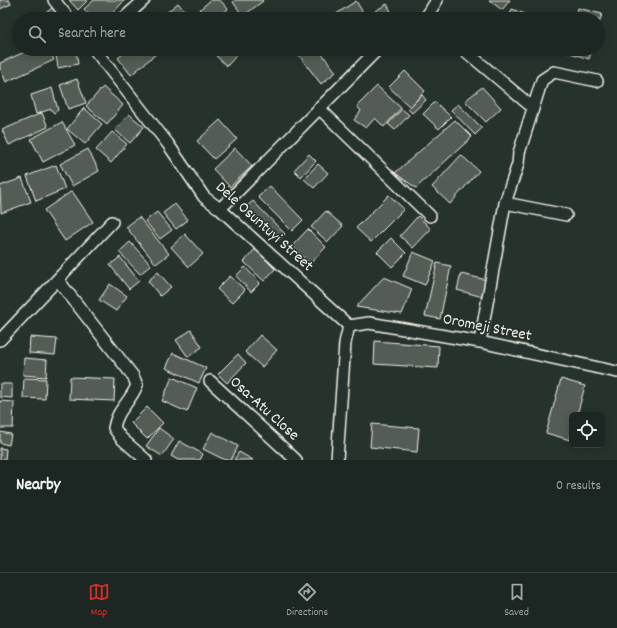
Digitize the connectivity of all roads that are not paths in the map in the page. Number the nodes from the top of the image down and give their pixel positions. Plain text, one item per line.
1 (54, 0) edge
2 (144, 0) edge
3 (437, 0) edge
4 (63, 12) edge
5 (131, 12) edge
6 (429, 12) edge
7 (99, 56) edge
8 (371, 56) edge
9 (471, 56) edge
10 (597, 80) dead end
11 (532, 107) junction
12 (318, 108) junction
13 (506, 204) junction
14 (220, 209) junction
15 (566, 215) dead end
16 (430, 216) dead end
17 (112, 222) dead end
18 (58, 280) junction
19 (349, 326) junction
20 (0, 340) edge
21 (480, 342) junction
22 (617, 372) edge
23 (210, 381) dead end
24 (146, 460) edge
25 (296, 460) edge
26 (338, 460) edge

1 - 4 street
2 - 5 street
3 - 6 street
7 - 14 street, Dele Osuntuyi Street
8 - 12 street
9 - 11 street
10 - 11 street
11 - 13 street
12 - 14 street
12 - 16 street
13 - 15 street
13 - 21 street
14 - 19 street, Dele Osuntuyi Street
17 - 18 street
18 - 20 street
18 - 24 street
19 - 21 street, Oromeji Street
19 - 26 street
21 - 22 street, Oromeji Street
23 - 25 street, Osa-Atu Close

